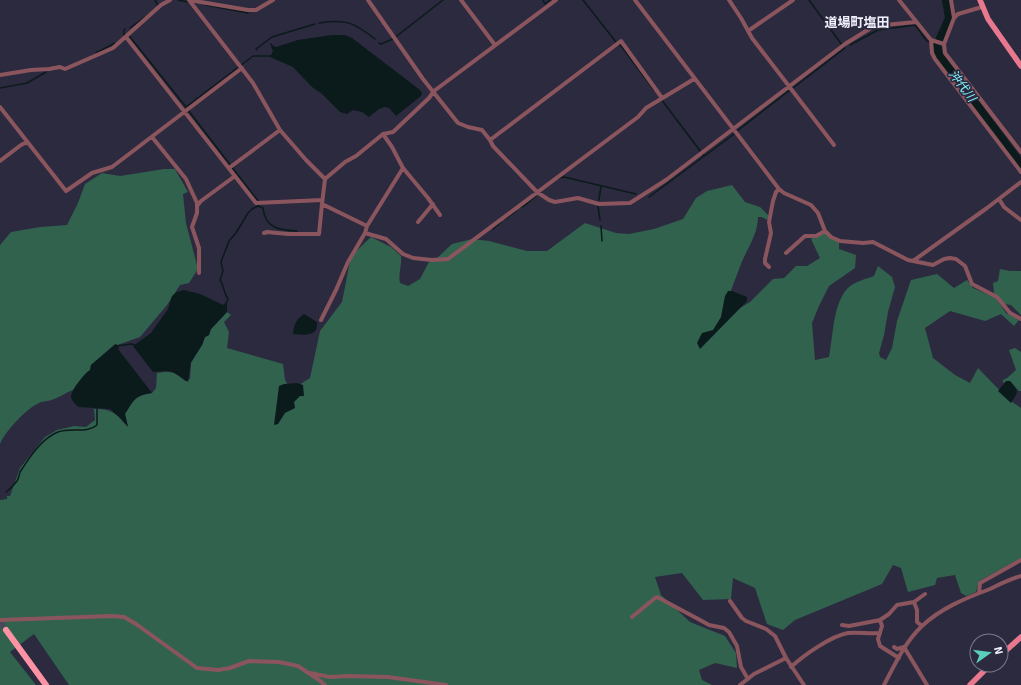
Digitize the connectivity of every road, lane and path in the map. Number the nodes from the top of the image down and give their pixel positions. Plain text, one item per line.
1 (170, 0) edge
2 (188, 0) edge
3 (273, 0) edge
4 (368, 0) edge
5 (462, 0) edge
6 (556, 0) edge
7 (635, 0) edge
8 (729, 0) edge
9 (793, 0) edge
10 (899, 0) edge
11 (951, 0) edge
12 (980, 0) edge
13 (265, 2) edge
14 (982, 7) junction
15 (954, 18) junction
16 (916, 22) junction
17 (748, 31) junction
18 (126, 36) junction
19 (932, 40) junction
20 (944, 44) junction
21 (495, 45) junction
22 (1021, 66) edge
23 (242, 68) junction
24 (0, 75) edge
25 (694, 79) junction
26 (789, 86) junction
27 (434, 91) junction
28 (662, 98) junction
29 (0, 107) edge
30 (185, 112) junction
31 (280, 130) junction
32 (733, 130) junction
33 (383, 134) junction
34 (152, 137) junction
35 (490, 140) junction
36 (27, 142) junction
37 (834, 145) dead end
38 (1021, 152) edge
39 (0, 161) edge
40 (229, 168) junction
41 (403, 168) junction
42 (1021, 172) edge
43 (235, 176) junction
44 (325, 179) junction
45 (1021, 182) edge
46 (779, 189) junction
47 (537, 192) junction
48 (999, 199) junction
49 (322, 202) junction
50 (433, 204) junction
51 (197, 206) junction
52 (440, 215) dead end
53 (1021, 220) edge
54 (418, 222) dead end
55 (367, 226) junction
56 (826, 231) junction
57 (264, 233) dead end
58 (365, 233) junction
59 (786, 252) dead end
60 (912, 261) junction
61 (769, 267) dead end
62 (199, 273) dead end
63 (1021, 319) edge
64 (321, 320) dead end
65 (1021, 560) edge
66 (1021, 576) edge
67 (979, 593) junction
68 (925, 594) dead end
69 (730, 601) dead end
70 (914, 602) junction
71 (632, 616) dead end
72 (0, 620) edge
73 (880, 620) junction
74 (842, 625) dead end
75 (922, 626) junction
76 (6, 630) tunnel mouth
77 (880, 633) junction
78 (1021, 637) edge
79 (894, 647) dead end
80 (904, 648) junction
81 (1009, 648) edge
82 (786, 658) junction
83 (898, 658) junction
84 (792, 667) junction
85 (307, 672) junction
86 (982, 673) edge
87 (748, 679) junction
88 (46, 685) edge
89 (324, 685) edge
90 (446, 685) edge
91 (740, 685) edge
92 (804, 685) edge
93 (884, 685) edge
94 (927, 685) edge
95 (970, 685) edge

1 - 18 street
2 - 13 street
2 - 23 street
3 - 13 street
4 - 27 street
5 - 21 street
6 - 21 street
7 - 25 street
8 - 17 street
9 - 17 street
10 - 16 street
11 - 15 street
12 - 14 main road
14 - 15 street
14 - 22 main road
15 - 20 street
16 - 19 street
16 - 26 street
17 - 26 street
18 - 24 street
18 - 30 street
19 - 20 street
19 - 42 street
20 - 38 street
21 - 27 street
23 - 30 street
23 - 31 street
25 - 28 street
25 - 32 street
26 - 32 street
26 - 37 street
27 - 33 street
27 - 35 street
28 - 35 street
28 - 47 street
29 - 36 street
30 - 34 street
30 - 40 street
31 - 40 street
31 - 44 street
32 - 46 street
32 - 47 street
33 - 41 street
33 - 44 street
34 - 36 street
34 - 51 street
35 - 47 street
36 - 39 street
40 - 43 street
41 - 50 street
41 - 55 street
43 - 49 street
43 - 51 street
44 - 49 street
45 - 48 street
46 - 56 street
46 - 61 street
47 - 58 street
48 - 53 street
48 - 60 street
49 - 55 street
49 - 57 street
50 - 52 street
50 - 54 street
51 - 62 street
55 - 58 street
56 - 59 street
56 - 60 street
58 - 64 street
60 - 63 street
65 - 67 street
66 - 67 street
67 - 75 street
68 - 70 street
69 - 82 street
70 - 73 street
70 - 75 street
71 - 87 street
72 - 85 street
73 - 74 street
73 - 77 street
75 - 80 street
76 - 88 highway
77 - 83 street
77 - 84 street
78 - 81 main road
79 - 80 street
80 - 83 street
80 - 94 street
82 - 84 street
82 - 87 street
83 - 93 street
84 - 92 street
85 - 89 street
85 - 90 street
86 - 95 main road
87 - 91 street

